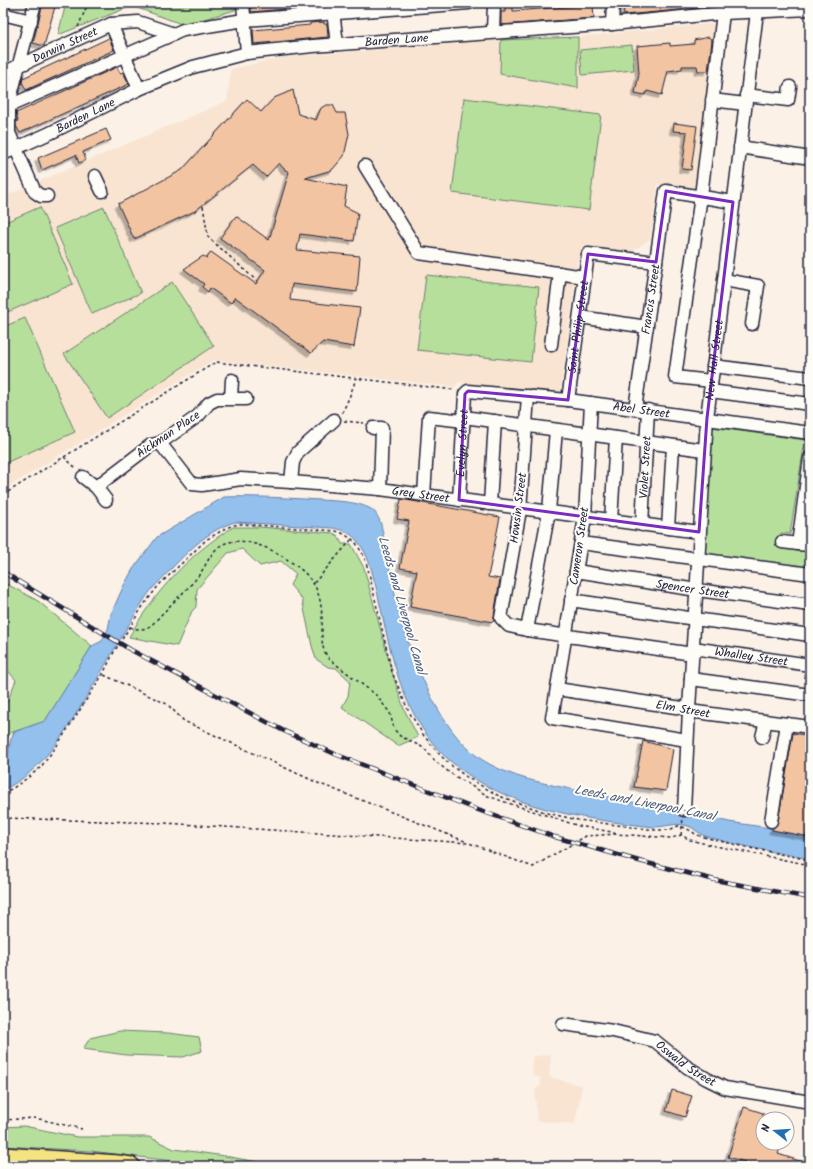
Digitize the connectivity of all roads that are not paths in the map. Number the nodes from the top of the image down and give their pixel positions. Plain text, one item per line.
1 (35, 3) edge
2 (243, 3) edge
3 (469, 3) edge
4 (494, 3) edge
5 (613, 3) edge
6 (367, 7) edge
7 (333, 8) edge
8 (754, 8) edge
9 (810, 9) edge
10 (722, 10) edge
11 (3, 14) edge
12 (244, 20) junction
13 (31, 21) junction
14 (111, 24) junction
15 (612, 24) junction
16 (493, 32) junction
17 (174, 34) junction
18 (337, 44) junction
19 (247, 53) junction
20 (125, 55) junction
21 (19, 67) junction
22 (3, 73) edge
23 (790, 87) dead end
24 (139, 89) junction
25 (712, 100) junction
26 (746, 100) junction
27 (9, 106) junction
28 (740, 147) junction
29 (16, 148) junction
30 (3, 154) edge
31 (810, 158) edge
32 (365, 166) dead end
33 (95, 176) dead end
34 (102, 191) dead end
35 (47, 196) dead end
36 (700, 196) junction
37 (733, 202) junction
38 (656, 262) junction
39 (560, 273) junction
40 (586, 277) junction
41 (724, 280) junction
42 (580, 317) junction
43 (752, 324) dead end
44 (647, 327) junction
45 (551, 345) dead end
46 (713, 366) junction
47 (810, 378) edge
48 (232, 380) dead end
49 (710, 386) junction
50 (472, 391) joint
51 (528, 396) junction
52 (231, 398) junction
53 (246, 399) dead end
54 (568, 400) junction
55 (591, 403) junction
56 (810, 404) edge
57 (636, 409) junction
58 (648, 410) junction
59 (706, 418) junction
60 (464, 419) junction
61 (334, 420) road end
62 (495, 421) junction
63 (526, 425) junction
64 (373, 428) road end
65 (556, 430) junction
66 (810, 433) edge
67 (590, 434) junction
68 (616, 438) junction
69 (646, 442) junction
70 (160, 443) junction
71 (673, 446) junction
72 (704, 450) junction
73 (810, 458) edge
74 (83, 477) road end
75 (291, 482) junction
76 (96, 487) junction
77 (380, 489) junction
78 (424, 495) junction
79 (106, 500) dead end
80 (459, 500) junction
81 (490, 504) junction
82 (520, 508) junction
83 (549, 511) junction
84 (585, 517) junction
85 (611, 521) junction
86 (642, 525) junction
87 (668, 528) junction
88 (699, 532) junction
89 (782, 542) dead end
90 (581, 543) junction
91 (804, 544) edge
92 (698, 559) junction
93 (576, 571) junction
94 (810, 574) edge
95 (697, 590) junction
96 (571, 600) junction
97 (810, 604) edge
98 (501, 618) joint
99 (695, 619) junction
100 (527, 630) junction
101 (565, 635) junction
102 (810, 635) edge
103 (693, 651) junction
104 (810, 665) edge
105 (691, 679) junction
106 (557, 689) junction
107 (810, 695) edge
108 (689, 710) junction
109 (766, 721) junction
110 (787, 724) junction
111 (810, 727) edge
112 (762, 737) dead end
113 (687, 740) junction
114 (684, 810) road end
115 (770, 821) dead end
116 (563, 1024) dead end
117 (810, 1102) edge
118 (3, 1156) edge
119 (131, 1166) edge

1 - 13 street
2 - 12 street
3 - 6 street
4 - 16 street
5 - 15 street
6 - 7 street
7 - 12 street
7 - 18 street
8 - 9 street, Barden Lane
8 - 10 street, Barden Lane
8 - 26 street, New Hall Street
10 - 15 street, Barden Lane
10 - 25 street
11 - 13 street
12 - 17 street
12 - 19 street
13 - 21 street
14 - 17 street
14 - 20 street
14 - 21 street, Darwin Street
15 - 16 street, Barden Lane
16 - 18 street, Barden Lane
17 - 20 street
18 - 19 street, Barden Lane
19 - 24 street, Barden Lane
20 - 24 street
20 - 27 street
21 - 22 street, Darwin Street
21 - 27 street
23 - 26 street
24 - 29 street, Barden Lane
25 - 26 street
25 - 36 street
26 - 28 street, New Hall Street
27 - 29 street
28 - 31 street
28 - 37 street, New Hall Street
29 - 30 street, Barden Lane
29 - 35 street
32 - 39 street
33 - 34 street
36 - 37 street
36 - 38 street, Francis Street
36 - 49 street
37 - 41 street, New Hall Street
38 - 40 street, Saint Philip Street
38 - 44 street, Francis Street
39 - 40 street
39 - 45 street
40 - 42 street, Saint Philip Street
41 - 43 street
41 - 46 street, New Hall Street
42 - 44 street
42 - 54 street, Saint Philip Street
44 - 57 street, Francis Street
46 - 47 street
46 - 49 street, New Hall Street
48 - 52 street
49 - 56 street
49 - 59 street, New Hall Street
50 - 51 street, Abel Street
50 - 60 street, Evelyn Street
51 - 54 street, Abel Street
51 - 63 street, Howsin Street
52 - 53 street, Aickman Place
52 - 70 street, Aickman Place
54 - 55 street, Abel Street
55 - 57 street, Abel Street
55 - 67 street, Cameron Street
57 - 58 street, Abel Street
58 - 59 street, Abel Street
58 - 69 street, Violet Street
59 - 66 street, Abel Street
59 - 72 street, New Hall Street
60 - 62 street
60 - 78 street
60 - 80 street, Evelyn Street
61 - 75 street
62 - 63 street
62 - 81 street
63 - 65 street
63 - 82 street, Howsin Street
64 - 77 street
65 - 67 street
65 - 83 street
67 - 68 street
67 - 84 street, Cameron Street
68 - 69 street
68 - 85 street
69 - 71 street
69 - 86 street, Violet Street
70 - 75 street, Grey Street
70 - 76 street, Aickman Place
71 - 72 street
71 - 87 street
72 - 88 street, New Hall Street
73 - 91 street
74 - 76 street
75 - 77 street, Grey Street
76 - 79 street
77 - 78 street, Grey Street
78 - 80 street, Grey Street
80 - 81 street, Grey Street
81 - 82 street, Grey Street
82 - 83 street, Grey Street
82 - 98 street, Howsin Street
83 - 84 street, Grey Street
83 - 100 street
84 - 85 street, Grey Street
84 - 90 street, Cameron Street
85 - 86 street, Grey Street
86 - 87 street, Grey Street
87 - 88 street, Grey Street
88 - 92 street, New Hall Street
89 - 91 street
90 - 92 street
90 - 93 street, Cameron Street
92 - 94 street
92 - 95 street, New Hall Street
93 - 95 street, Spencer Street
93 - 96 street, Cameron Street
95 - 97 street, Spencer Street
95 - 99 street, New Hall Street
96 - 99 street
96 - 101 street, Cameron Street
98 - 100 street, Whalley Street
99 - 102 street
99 - 103 street, New Hall Street
100 - 101 street, Whalley Street
101 - 103 street, Whalley Street
101 - 106 street, Cameron Street
103 - 104 street, Whalley Street
103 - 105 street, New Hall Street
105 - 107 street
105 - 108 street, New Hall Street
106 - 108 street, Elm Street
106 - 113 street, Cameron Street
108 - 109 street, Elm Street
108 - 113 street, New Hall Street
109 - 110 street, Elm Street
109 - 112 street
110 - 111 street, Elm Street
110 - 115 street
113 - 114 street, New Hall Street
116 - 117 street, Oswald Street
118 - 119 highway

